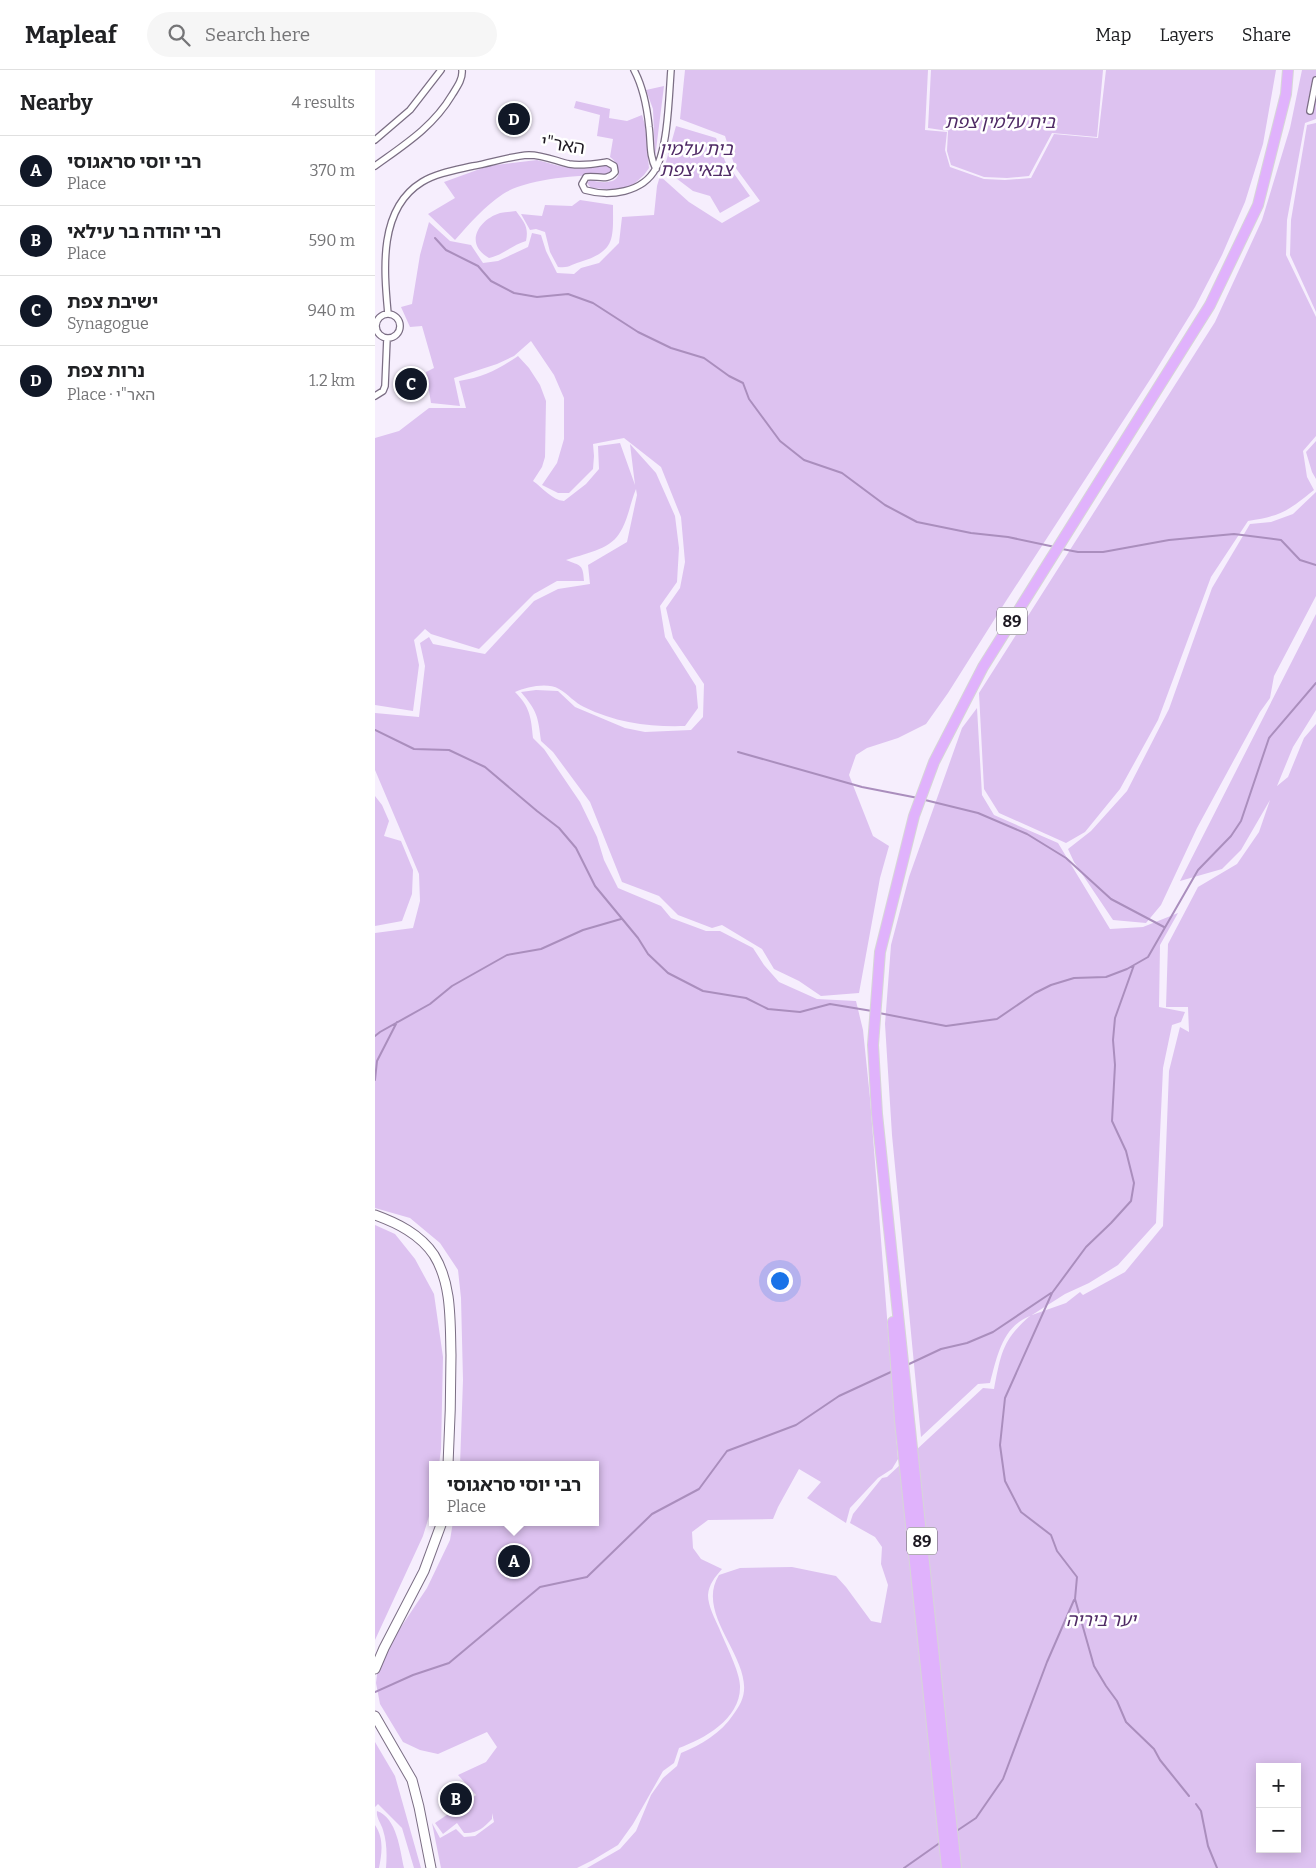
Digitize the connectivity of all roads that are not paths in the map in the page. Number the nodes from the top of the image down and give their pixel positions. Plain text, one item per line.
1 (441, 70) edge
2 (462, 70) edge
3 (634, 70) edge
4 (671, 70) edge
5 (1288, 70) edge
6 (1316, 80) edge
7 (1310, 111) dead end
8 (375, 140) edge
9 (375, 166) edge
10 (656, 169) junction
11 (388, 314) junction
12 (376, 324) edge
13 (387, 338) junction
14 (375, 396) edge
15 (887, 1214) junction
16 (375, 1215) edge
17 (448, 1461) edge
18 (441, 1526) edge
19 (375, 1669) edge
20 (375, 1716) edge
21 (431, 1868) edge
22 (947, 1868) edge
23 (956, 1868) edge

1 - 8 street
2 - 9 street
3 - 10 street
4 - 10 street
5 - 15 highway, 89
6 - 7 street
10 - 11 street, האר"י
11 - 12 street
11 - 13 street
12 - 13 street
13 - 14 street
15 - 22 highway, 89
15 - 23 highway, 89
16 - 17 main road
18 - 19 main road
20 - 21 main road

